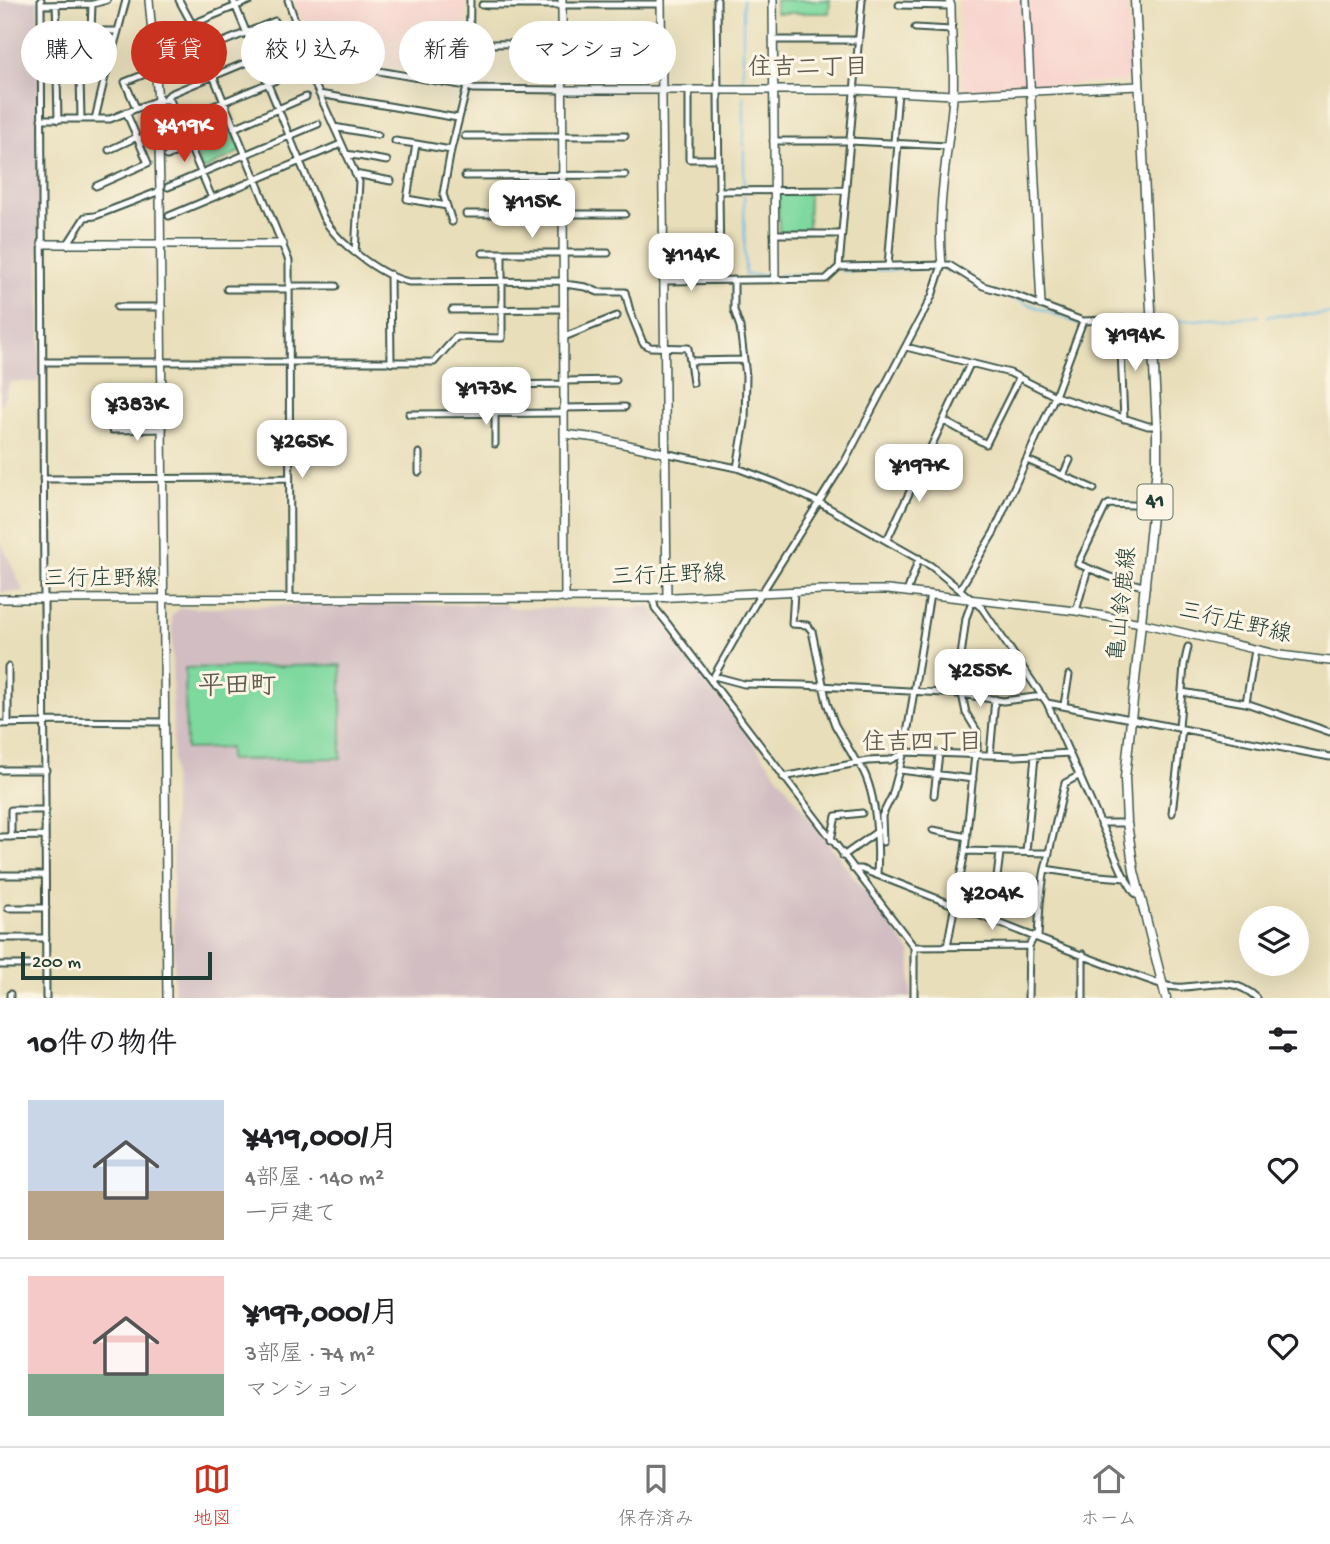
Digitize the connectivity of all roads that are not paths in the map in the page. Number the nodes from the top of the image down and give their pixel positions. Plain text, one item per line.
1 (107, 0) edge
2 (126, 0) edge
3 (149, 0) edge
4 (180, 0) edge
5 (251, 0) edge
6 (288, 0) edge
7 (470, 0) edge
8 (717, 0) edge
9 (773, 0) edge
10 (862, 0) edge
11 (1026, 0) edge
12 (1135, 0) edge
13 (41, 2) edge
14 (562, 2) edge
15 (661, 2) edge
16 (234, 3) edge
17 (950, 3) edge
18 (92, 4) junction
19 (57, 5) junction
20 (482, 5) dead end
21 (899, 5) dead end
22 (41, 21) edge
23 (57, 21) edge
24 (91, 21) edge
25 (151, 21) edge
26 (190, 21) edge
27 (198, 21) edge
28 (241, 21) edge
29 (295, 21) edge
30 (562, 21) edge
31 (661, 21) edge
32 (915, 28) dead end
33 (951, 30) junction
34 (118, 31) joint
35 (117, 35) edge
36 (773, 40) junction
37 (859, 40) junction
38 (385, 72) edge
39 (131, 79) edge
40 (41, 84) edge
41 (57, 84) edge
42 (80, 84) edge
43 (104, 84) edge
44 (158, 84) edge
45 (193, 84) edge
46 (215, 84) edge
47 (266, 84) edge
48 (268, 84) edge
49 (315, 84) edge
50 (562, 84) edge
51 (662, 84) edge
52 (466, 86) junction
53 (1139, 86) junction
54 (562, 90) junction
55 (855, 90) junction
56 (662, 91) junction
57 (718, 91) junction
58 (773, 91) junction
59 (1030, 91) junction
60 (689, 92) junction
61 (898, 92) junction
62 (319, 94) junction
63 (953, 95) junction
64 (306, 97) dead end
65 (161, 100) junction
66 (223, 102) junction
67 (136, 108) junction
68 (279, 110) junction
69 (126, 112) junction
70 (458, 118) junction
71 (81, 119) junction
72 (95, 119) junction
73 (41, 120) junction
74 (58, 120) junction
75 (179, 120) junction
76 (317, 124) dead end
77 (166, 126) dead end
78 (334, 127) junction
79 (234, 128) junction
80 (158, 132) junction
81 (377, 135) dead end
82 (289, 136) junction
83 (465, 136) dead end
84 (562, 136) junction
85 (625, 136) dead end
86 (137, 138) junction
87 (395, 141) dead end
88 (774, 141) junction
89 (850, 141) junction
90 (896, 143) junction
91 (341, 144) junction
92 (416, 144) junction
93 (190, 146) junction
94 (947, 146) junction
95 (109, 150) dead end
96 (451, 150) junction
97 (245, 153) junction
98 (346, 153) junction
99 (167, 156) dead end
100 (718, 159) junction
101 (387, 161) dead end
102 (300, 162) junction
103 (201, 173) junction
104 (355, 174) junction
105 (563, 175) junction
106 (625, 175) dead end
107 (465, 176) dead end
108 (257, 180) junction
109 (391, 181) dead end
110 (96, 186) dead end
111 (164, 189) junction
112 (846, 190) junction
113 (718, 191) junction
114 (774, 191) junction
115 (212, 198) junction
116 (447, 206) junction
117 (466, 214) dead end
118 (625, 214) dead end
119 (563, 215) junction
120 (169, 216) dead end
121 (452, 222) dead end
122 (774, 234) junction
123 (842, 234) junction
124 (42, 244) junction
125 (283, 244) junction
126 (67, 245) junction
127 (161, 246) junction
128 (355, 253) junction
129 (483, 253) dead end
130 (563, 253) junction
131 (608, 253) dead end
132 (502, 254) junction
133 (942, 265) junction
134 (888, 266) junction
135 (839, 267) junction
136 (390, 274) junction
137 (775, 279) junction
138 (720, 280) junction
139 (734, 280) junction
140 (663, 281) junction
141 (501, 282) junction
142 (564, 282) junction
143 (336, 286) dead end
144 (289, 288) junction
145 (227, 289) dead end
146 (1041, 304) junction
147 (117, 307) dead end
148 (162, 307) junction
149 (502, 309) junction
150 (564, 309) junction
151 (452, 310) dead end
152 (617, 316) dead end
153 (1152, 318) junction
154 (1083, 321) junction
155 (1119, 329) dead end
156 (564, 337) junction
157 (906, 347) junction
158 (663, 348) junction
159 (743, 360) junction
160 (691, 361) junction
161 (43, 362) junction
162 (289, 362) junction
163 (162, 363) junction
164 (391, 363) junction
165 (970, 364) junction
166 (616, 380) dead end
167 (1018, 380) junction
168 (564, 383) junction
169 (693, 383) dead end
170 (493, 385) dead end
171 (1055, 397) junction
172 (625, 407) dead end
173 (564, 410) junction
174 (495, 413) junction
175 (409, 414) dead end
176 (1124, 419) junction
177 (944, 421) junction
178 (1157, 426) junction
179 (163, 429) junction
180 (112, 430) dead end
181 (564, 434) junction
182 (495, 444) dead end
183 (419, 453) dead end
184 (664, 453) junction
185 (1027, 460) junction
186 (1070, 460) dead end
187 (737, 468) junction
188 (419, 472) dead end
189 (1063, 475) junction
190 (163, 478) junction
191 (289, 478) junction
192 (43, 480) junction
193 (1094, 489) dead end
194 (820, 503) junction
195 (1154, 506) junction
196 (887, 540) junction
197 (919, 558) junction
198 (1088, 568) junction
199 (1146, 587) junction
200 (960, 589) junction
201 (794, 592) junction
202 (907, 592) junction
203 (761, 593) junction
204 (930, 594) junction
205 (290, 598) junction
206 (653, 598) junction
207 (667, 598) junction
208 (0, 599) edge
209 (43, 599) junction
210 (565, 599) junction
211 (163, 600) junction
212 (971, 600) junction
213 (1076, 611) junction
214 (1141, 622) junction
215 (1188, 647) dead end
216 (1255, 650) junction
217 (1330, 661) edge
218 (8, 667) dead end
219 (1069, 675) dead end
220 (713, 678) junction
221 (823, 686) junction
222 (914, 692) junction
223 (1182, 692) junction
224 (959, 694) junction
225 (1043, 696) junction
226 (995, 699) junction
227 (1047, 703) junction
228 (1246, 703) junction
229 (1064, 705) junction
230 (1131, 718) junction
231 (46, 722) junction
232 (165, 722) junction
233 (0, 724) edge
234 (8, 724) junction
235 (1180, 728) junction
236 (1330, 732) edge
237 (904, 753) junction
238 (939, 754) junction
239 (1070, 754) junction
240 (976, 755) junction
241 (990, 755) junction
242 (1035, 756) junction
243 (1330, 757) edge
244 (857, 762) junction
245 (0, 770) edge
246 (46, 770) junction
247 (900, 770) junction
248 (1080, 775) junction
249 (936, 776) junction
250 (783, 777) junction
251 (973, 779) junction
252 (934, 795) dead end
253 (46, 810) junction
254 (862, 813) dead end
255 (1172, 814) dead end
256 (1103, 823) junction
257 (1127, 823) junction
258 (933, 830) dead end
259 (879, 831) junction
260 (45, 836) junction
261 (0, 837) edge
262 (11, 837) junction
263 (967, 837) junction
264 (831, 840) junction
265 (883, 842) dead end
266 (965, 851) junction
267 (1026, 852) junction
268 (1000, 853) junction
269 (1049, 853) junction
270 (843, 856) junction
271 (853, 869) junction
272 (1045, 869) junction
273 (877, 874) junction
274 (0, 875) edge
275 (46, 875) junction
276 (1126, 878) junction
277 (1020, 885) dead end
278 (1042, 888) junction
279 (1140, 897) junction
280 (955, 904) junction
281 (8, 908) dead end
282 (46, 908) junction
283 (992, 918) junction
284 (1037, 936) junction
285 (0, 938) edge
286 (46, 938) junction
287 (914, 947) junction
288 (947, 947) junction
289 (1029, 947) junction
290 (1083, 954) junction
291 (0, 965) edge
292 (46, 965) junction
293 (1164, 986) junction
294 (46, 998) edge
295 (167, 998) edge
296 (914, 998) edge
297 (1028, 998) edge
298 (1083, 998) edge
299 (1166, 998) edge
300 (1257, 998) edge

1 - 18 street
2 - 34 street
3 - 25 street
4 - 26 street
5 - 16 street
6 - 29 street
7 - 52 street
8 - 57 street
9 - 36 street
10 - 37 street
11 - 59 street
12 - 53 main road, 亀山鈴鹿線 / 41
13 - 19 street
13 - 22 street
14 - 15 street
14 - 20 street
14 - 30 street
15 - 31 street
16 - 27 street
16 - 28 street
17 - 21 street
17 - 33 street
18 - 19 street
18 - 24 street
19 - 23 street
32 - 33 street
33 - 63 street
34 - 35 street
36 - 37 street
36 - 58 street
37 - 55 street
38 - 52 street
39 - 67 street
40 - 73 street
41 - 74 street
42 - 71 street
43 - 72 street
44 - 65 street
45 - 65 street
46 - 66 street
47 - 66 street
48 - 68 street
49 - 62 street
50 - 54 street
51 - 56 street
52 - 54 street
52 - 70 street
53 - 59 street
53 - 153 main road, 亀山鈴鹿線 / 41
54 - 56 street
54 - 84 street
55 - 58 street
55 - 61 street
55 - 89 street
56 - 60 street
56 - 140 street
57 - 58 street
57 - 60 street
57 - 100 street
58 - 88 street
59 - 63 street
59 - 146 street
60 - 100 street
61 - 63 street
61 - 90 street
62 - 70 street
62 - 78 street
63 - 94 street
64 - 68 street
65 - 67 street
65 - 75 street
65 - 80 street
66 - 75 street
66 - 79 street
67 - 69 street
68 - 79 street
68 - 82 street
69 - 72 street
69 - 86 street
70 - 96 street
71 - 72 street
71 - 74 street
73 - 74 street
73 - 124 street
75 - 77 street
75 - 93 street
76 - 82 street
78 - 81 street
78 - 91 street
79 - 97 street
80 - 86 street
80 - 111 street
82 - 97 street
82 - 102 street
83 - 84 street
84 - 85 street
84 - 105 street
86 - 95 street
86 - 110 street
87 - 92 street
88 - 89 street
88 - 114 street
89 - 90 street
89 - 112 street
90 - 94 street
90 - 134 street
91 - 98 street
91 - 102 street
92 - 96 street
92 - 116 street
93 - 99 street
93 - 103 street
94 - 133 street
96 - 116 street
97 - 103 street
97 - 108 street
98 - 101 street
98 - 104 street
100 - 113 street
102 - 108 street
102 - 128 street
103 - 111 street
103 - 115 street
104 - 109 street
104 - 128 street
105 - 106 street
105 - 107 street
105 - 119 street
108 - 115 street
108 - 125 street
111 - 126 street
111 - 127 street
112 - 114 street
112 - 123 street
113 - 114 street
113 - 138 street
114 - 122 street
115 - 120 street
116 - 121 street
117 - 119 street
118 - 119 street
119 - 130 street
122 - 123 street
122 - 137 street
123 - 135 street
124 - 126 street
124 - 161 street
125 - 127 street
125 - 144 street
126 - 127 street
127 - 148 street
128 - 136 street
129 - 132 street
130 - 131 street
130 - 132 street
130 - 142 street
132 - 141 street
133 - 134 street
133 - 146 street
133 - 157 street
134 - 135 street
135 - 137 street
136 - 141 street
136 - 164 street
137 - 139 street
138 - 139 street
138 - 140 street
139 - 159 street
140 - 158 street
141 - 142 street
141 - 149 street
142 - 150 street
142 - 158 street
143 - 144 street
144 - 145 street
144 - 162 street
146 - 154 street
147 - 148 street
148 - 163 street
149 - 150 street
149 - 151 street
149 - 164 street
150 - 156 street
152 - 156 street
153 - 154 street
153 - 178 main road, 亀山鈴鹿線 / 41
154 - 171 street
155 - 176 street
156 - 168 street
157 - 165 street
157 - 194 street
158 - 160 street
158 - 184 street
159 - 160 street
159 - 187 street
160 - 169 street
161 - 163 street
161 - 192 street
162 - 163 street
162 - 164 street
162 - 191 street
163 - 179 street
165 - 167 street
165 - 177 street
166 - 168 street
167 - 171 street
167 - 177 street
168 - 170 street
168 - 173 street
171 - 176 street
171 - 185 street
172 - 173 street
173 - 174 street
173 - 181 street
174 - 175 street
174 - 182 street
176 - 178 street
177 - 196 street
178 - 195 main road, 亀山鈴鹿線 / 41
179 - 180 street
179 - 190 street
181 - 184 street
181 - 210 street
183 - 188 street
184 - 187 street
184 - 207 street
185 - 189 street
185 - 200 street
186 - 189 street
187 - 194 street
189 - 193 street
190 - 191 street
190 - 192 street
190 - 211 street
191 - 205 street
192 - 209 street
194 - 196 street
194 - 203 street
195 - 198 street
195 - 199 main road, 亀山鈴鹿線 / 41
196 - 197 street
197 - 200 street
197 - 202 street
198 - 199 street
198 - 213 street
199 - 214 main road, 亀山鈴鹿線 / 41
200 - 212 street
201 - 202 street, 三行庄野線
201 - 203 street, 三行庄野線
201 - 221 street
202 - 204 street, 三行庄野線
203 - 207 street, 三行庄野線
203 - 220 street
204 - 212 street, 三行庄野線
204 - 222 street
205 - 210 street, 三行庄野線
205 - 211 street, 三行庄野線
206 - 207 street, 三行庄野線
206 - 210 street, 三行庄野線
206 - 220 street
208 - 209 street, 三行庄野線
209 - 211 street, 三行庄野線
209 - 231 street
211 - 232 street
212 - 213 street, 三行庄野線
212 - 224 street
212 - 225 street
213 - 214 street, 三行庄野線
214 - 216 street, 三行庄野線
214 - 230 main road, 亀山鈴鹿線 / 41
215 - 223 street
216 - 217 street, 三行庄野線
216 - 228 street
218 - 234 street
219 - 229 street
220 - 221 street
220 - 250 street
221 - 222 street
221 - 244 street
222 - 224 street
222 - 237 street
223 - 228 street
223 - 235 street
224 - 226 street
224 - 240 street
225 - 226 street
225 - 227 street
226 - 241 street
227 - 229 street
227 - 239 street
228 - 236 street
229 - 230 street
230 - 235 street
230 - 257 main road, 亀山鈴鹿線 / 41
231 - 232 street
231 - 234 street
231 - 246 street
232 - 295 street
233 - 234 street
235 - 243 street
235 - 255 street
237 - 238 street
237 - 244 street
237 - 247 street
238 - 240 street
238 - 249 street
239 - 242 street
239 - 248 street
240 - 241 street
240 - 251 street
241 - 242 street
242 - 267 street
244 - 250 street
244 - 259 street
245 - 246 street
246 - 253 street
247 - 249 street
247 - 259 street
248 - 256 street
248 - 269 street
249 - 251 street
249 - 252 street
250 - 264 street
251 - 263 street
253 - 260 street
253 - 262 street
254 - 264 street
256 - 257 street
256 - 276 street
257 - 279 main road, 亀山鈴鹿線 / 41
258 - 263 street
259 - 265 street
259 - 270 street
259 - 273 street
260 - 262 street
260 - 275 street
261 - 262 street
263 - 266 street
264 - 270 street
266 - 268 street
266 - 280 street
267 - 268 street
267 - 269 street
268 - 283 street
269 - 272 street
270 - 271 street
271 - 273 street
271 - 287 street
272 - 276 street
272 - 278 street
273 - 280 street
274 - 275 street
275 - 282 street
276 - 279 street
277 - 278 street
278 - 284 street
279 - 293 main road, 亀山鈴鹿線 / 41
280 - 283 street
280 - 288 street
281 - 282 street
282 - 286 street
283 - 284 street
284 - 289 street
284 - 290 street
285 - 286 street
286 - 292 street
287 - 288 street
287 - 296 street
288 - 289 street
289 - 297 street
290 - 293 street
290 - 298 street
291 - 292 street
292 - 294 street
293 - 299 main road, 亀山鈴鹿線 / 41
293 - 300 street

